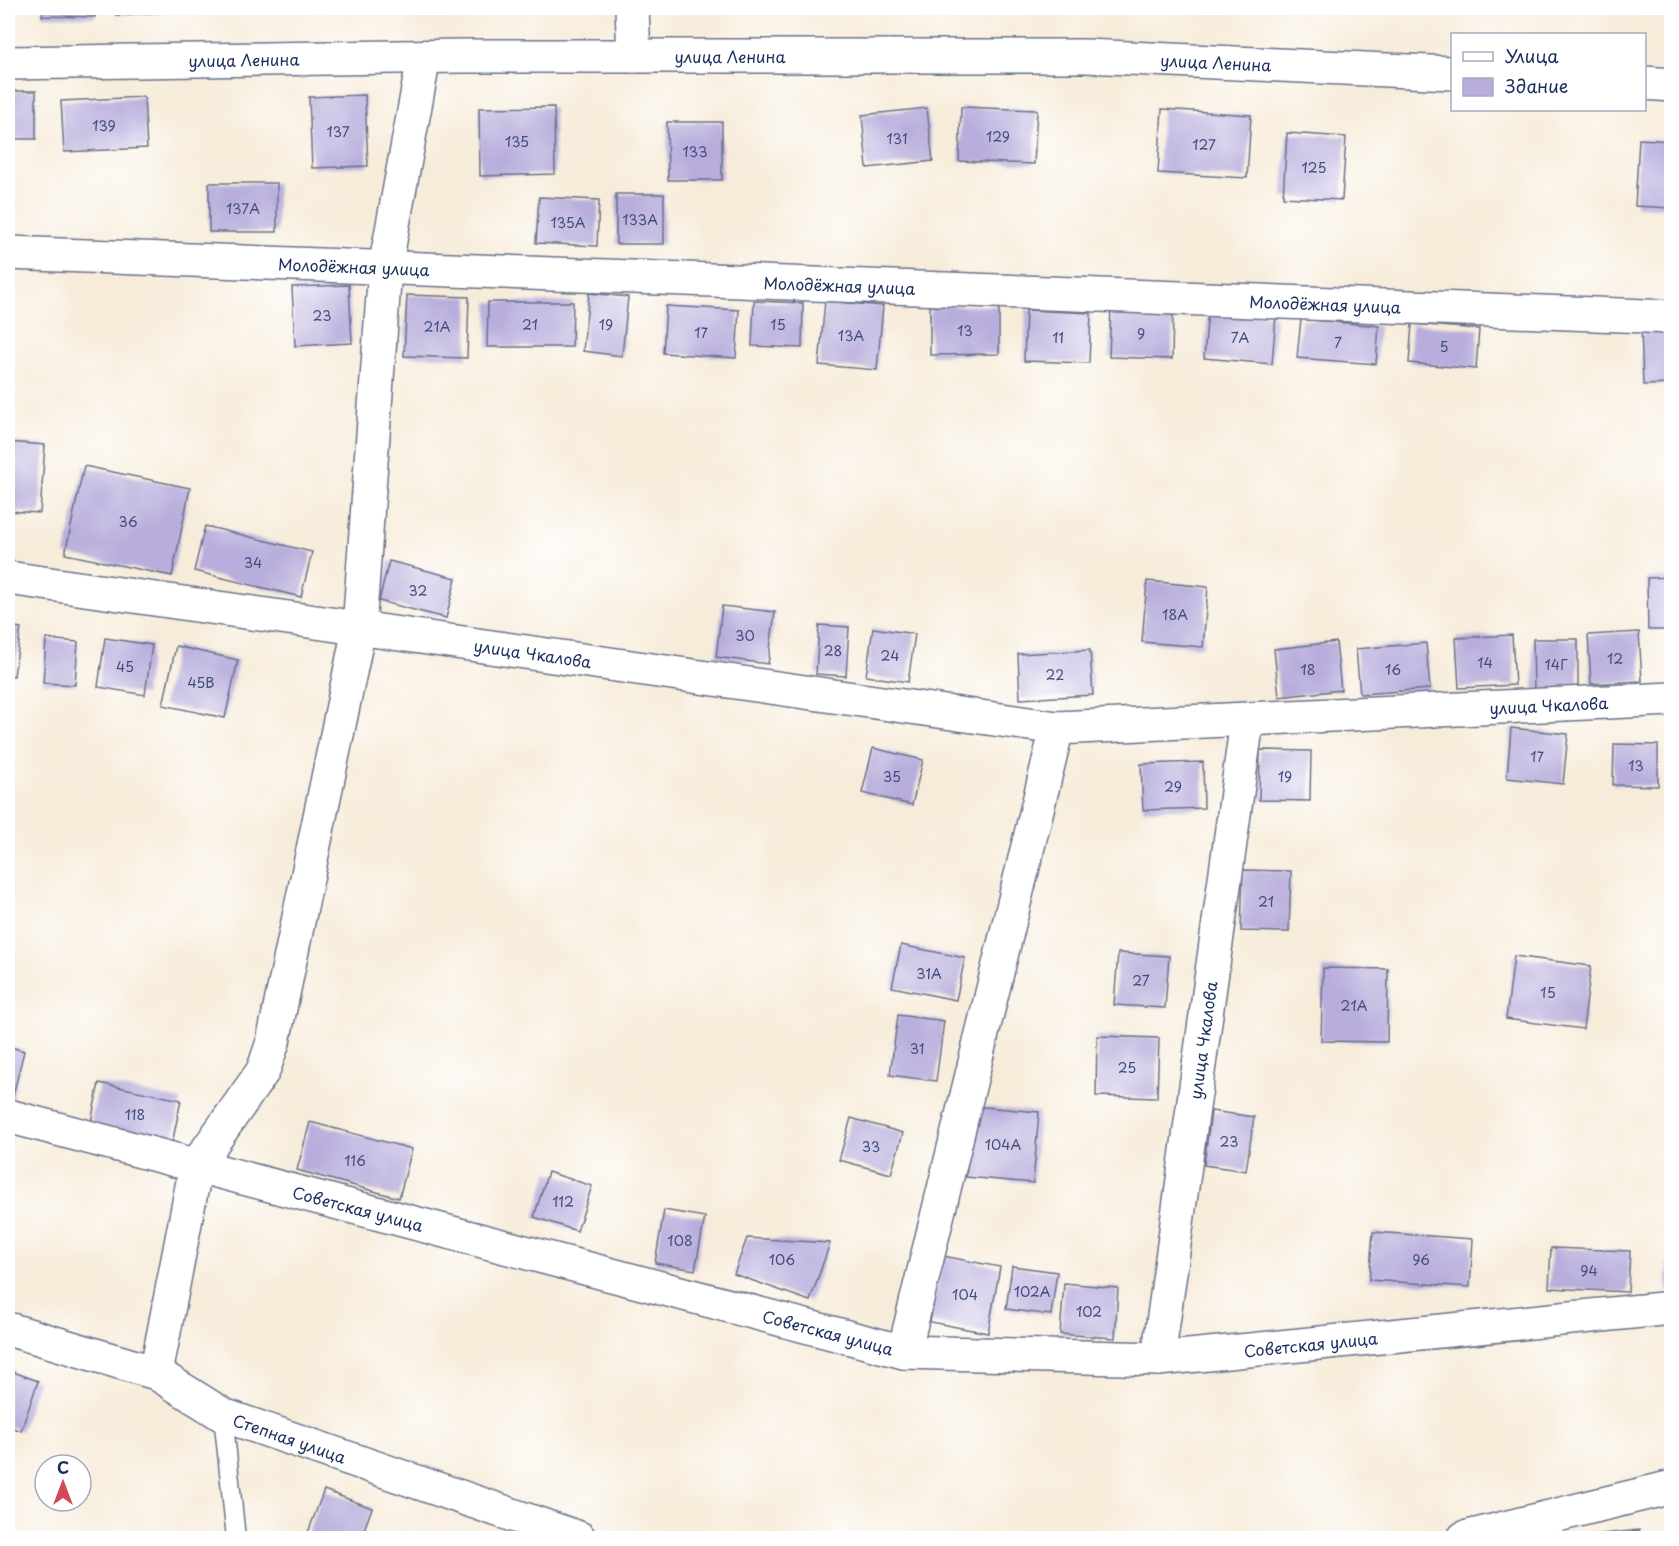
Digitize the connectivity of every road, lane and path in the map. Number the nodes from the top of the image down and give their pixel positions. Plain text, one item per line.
1 (632, 8) edge
2 (634, 56) junction
3 (424, 57) junction
4 (8, 63) edge
5 (1451, 73) edge
6 (8, 253) edge
7 (385, 268) junction
8 (1671, 317) edge
9 (8, 579) edge
10 (359, 629) junction
11 (1671, 699) edge
12 (1247, 720) junction
13 (1057, 728) junction
14 (8, 1116) edge
15 (196, 1166) junction
16 (1671, 1308) edge
17 (8, 1329) edge
18 (904, 1352) junction
19 (1158, 1359) junction
20 (156, 1373) junction
21 (223, 1415) junction
22 (1671, 1487) edge
23 (236, 1539) edge
24 (579, 1539) edge
25 (1464, 1539) edge

1 - 2 street
2 - 3 street, улица Ленина
2 - 5 street, улица Ленина
3 - 4 street, улица Ленина
3 - 7 street
6 - 7 street, Молодёжная улица
7 - 8 street, Молодёжная улица
7 - 10 street
9 - 10 street, улица Чкалова
10 - 13 street, улица Чкалова
10 - 15 street
11 - 12 street, улица Чкалова
12 - 13 street, улица Чкалова
12 - 19 street, улица Чкалова
13 - 18 street
14 - 15 street, Советская улица
15 - 18 street, Советская улица
15 - 20 street
16 - 19 street, Советская улица
17 - 20 street, Степная улица
18 - 19 street, Советская улица
20 - 21 street, Степная улица
21 - 23 lane
21 - 24 street, Степная улица
22 - 25 street

